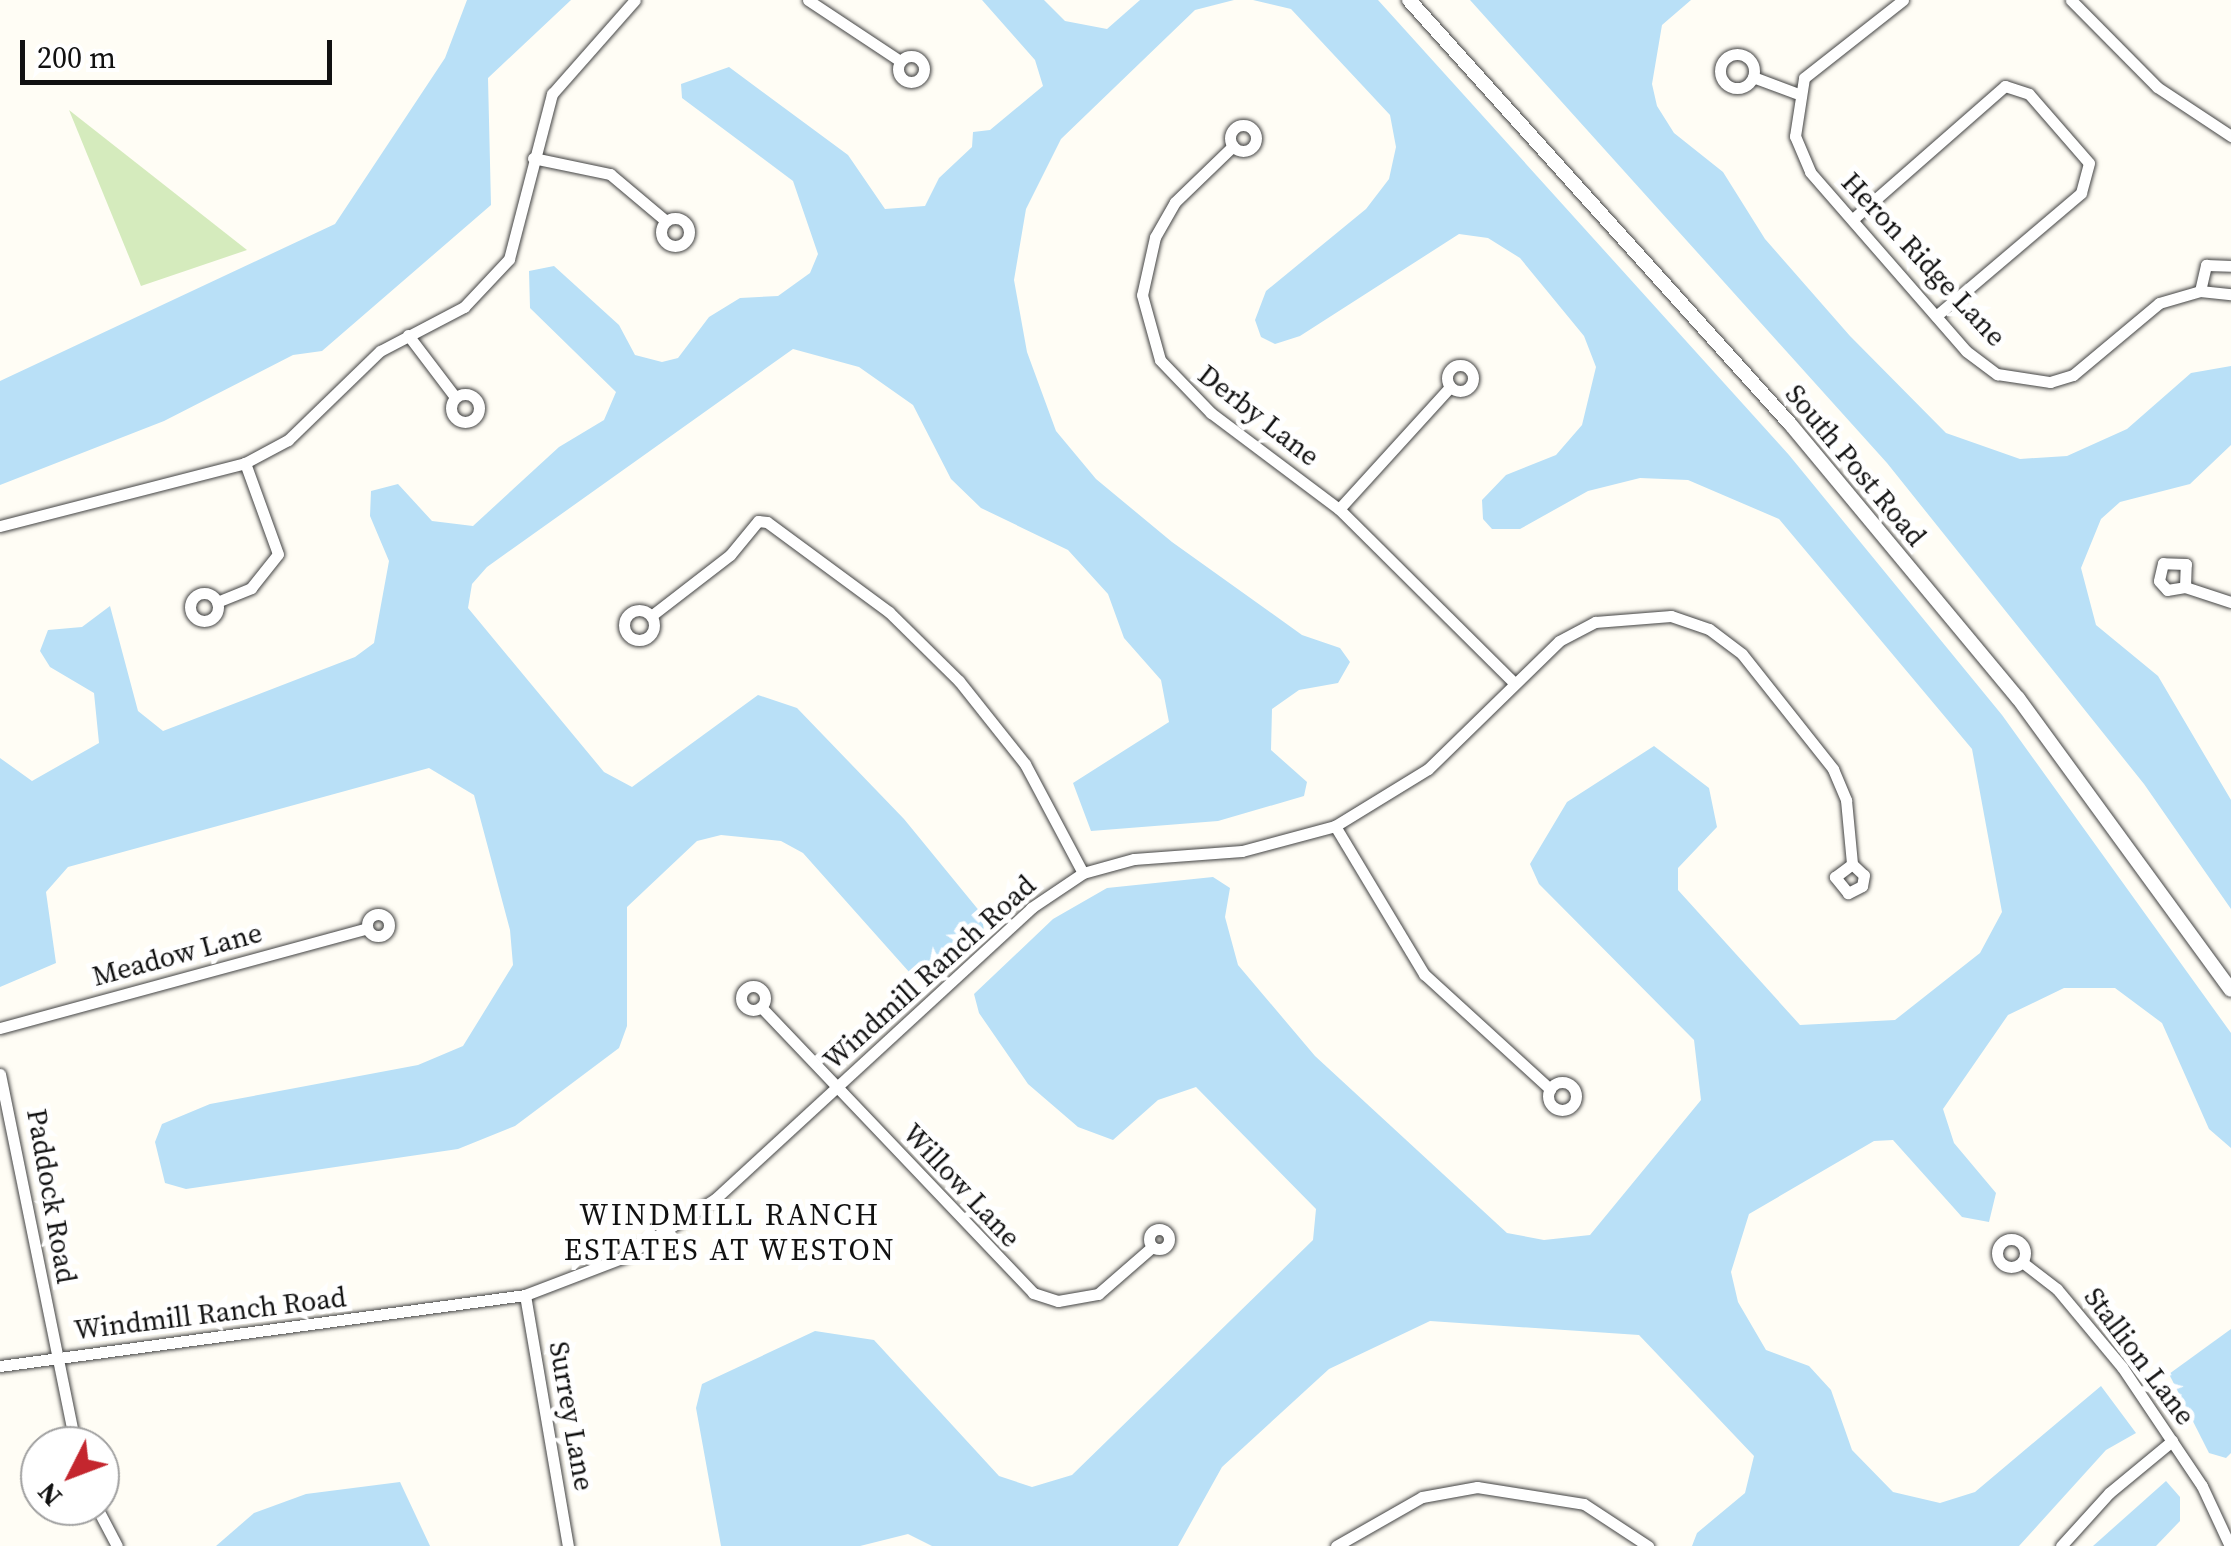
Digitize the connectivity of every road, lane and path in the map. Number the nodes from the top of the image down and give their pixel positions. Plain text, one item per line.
1 (634, 0) edge
2 (808, 0) edge
3 (1408, 0) edge
4 (1903, 0) edge
5 (2071, 0) edge
6 (900, 61) dead end
7 (1753, 76) dead end
8 (1796, 93) junction
9 (2231, 136) edge
10 (1233, 146) dead end
11 (533, 158) junction
12 (1853, 219) junction
13 (666, 221) dead end
14 (2231, 266) edge
15 (2200, 291) junction
16 (2231, 294) edge
17 (1936, 316) junction
18 (408, 335) junction
19 (1450, 387) dead end
20 (455, 398) dead end
21 (245, 463) junction
22 (1339, 509) junction
23 (0, 526) edge
24 (2185, 587) dead end
25 (217, 602) dead end
26 (2231, 602) edge
27 (651, 616) dead end
28 (1514, 683) junction
29 (1335, 826) junction
30 (1852, 864) dead end
31 (1083, 874) junction
32 (367, 928) dead end
33 (2231, 990) edge
34 (762, 1008) dead end
35 (0, 1028) edge
36 (0, 1074) edge
37 (837, 1087) junction
38 (1550, 1089) dead end
39 (1152, 1247) dead end
40 (2022, 1262) dead end
41 (525, 1295) junction
42 (56, 1358) junction
43 (0, 1366) edge
44 (71, 1426) edge
45 (2172, 1441) junction
46 (568, 1546) edge
47 (1336, 1546) edge
48 (1648, 1546) edge
49 (2061, 1546) edge
50 (2230, 1546) edge

1 - 11 street
2 - 6 street
3 - 33 street, South Post Road
4 - 8 street
5 - 9 street
7 - 8 street
8 - 12 street, Heron Ridge Lane
10 - 22 street, Derby Lane
11 - 13 street
11 - 18 street
12 - 17 street, Heron Ridge Lane
12 - 17 street
14 - 15 street, Heron Ridge Lane
15 - 16 street, Heron Ridge Lane
15 - 17 street, Heron Ridge Lane
18 - 20 street
18 - 21 street
19 - 22 street
21 - 23 street
21 - 25 street
22 - 28 street, Derby Lane
24 - 26 street
27 - 31 street
28 - 29 street, Windmill Ranch Road
28 - 30 street, Windmill Ranch Road
29 - 31 street, Windmill Ranch Road
29 - 38 street
31 - 37 street, Windmill Ranch Road
32 - 35 street, Meadow Lane
34 - 37 street, Willow Lane
36 - 42 street, Paddock Road
37 - 39 street, Willow Lane
37 - 41 street, Windmill Ranch Road
40 - 45 street, Stallion Lane
41 - 42 street, Windmill Ranch Road
41 - 46 street, Surrey Lane
42 - 43 street, Windmill Ranch Road
42 - 44 street, Paddock Road
45 - 49 street
45 - 50 street, Stallion Lane
47 - 48 street

